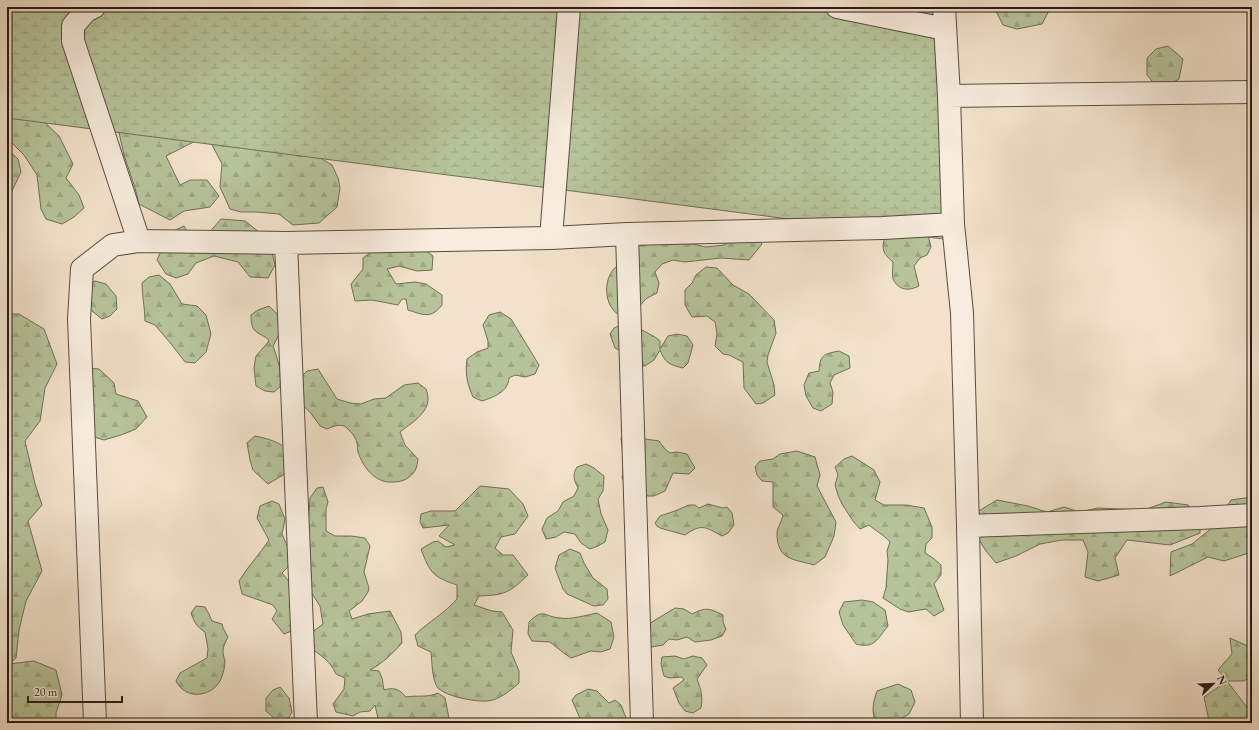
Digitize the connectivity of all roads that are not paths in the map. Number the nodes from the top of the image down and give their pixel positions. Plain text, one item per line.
1 (569, 7) edge
2 (837, 7) edge
3 (944, 7) edge
4 (88, 8) edge
5 (945, 29) junction
6 (1252, 92) edge
7 (949, 96) junction
8 (953, 224) junction
9 (627, 234) junction
10 (552, 238) junction
11 (139, 241) junction
12 (286, 243) junction
13 (1252, 515) edge
14 (968, 526) junction
15 (95, 723) edge
16 (306, 723) edge
17 (642, 723) edge
18 (972, 723) edge

1 - 10 street
2 - 5 street
3 - 5 street
4 - 11 street
5 - 7 street
6 - 7 street
7 - 8 street
8 - 9 street
8 - 14 street
9 - 10 street
9 - 17 street
10 - 12 street
11 - 12 street
11 - 15 street
12 - 16 street
13 - 14 street
14 - 18 street

